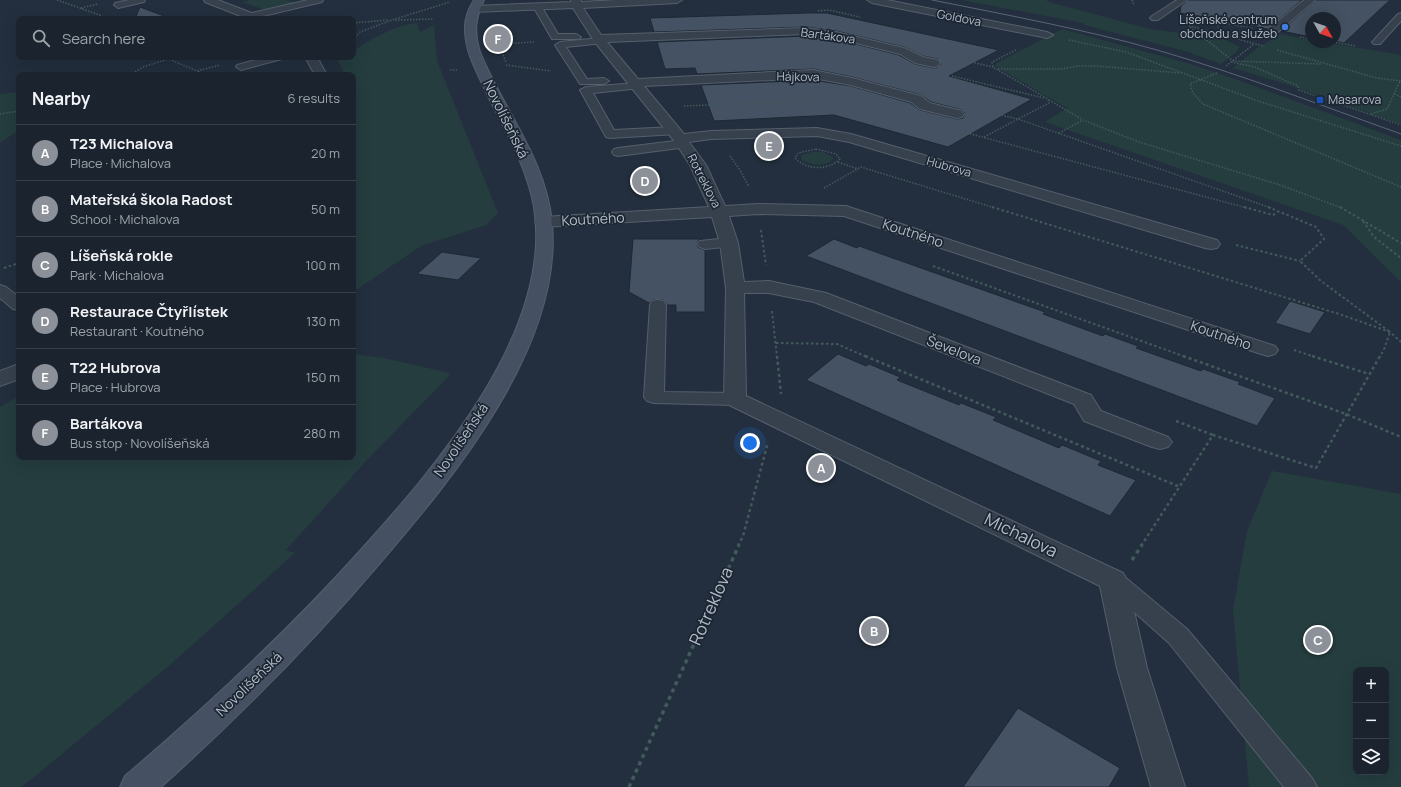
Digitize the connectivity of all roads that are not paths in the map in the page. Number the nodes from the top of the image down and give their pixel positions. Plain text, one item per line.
1 (141, 0) edge
2 (209, 0) edge
3 (319, 0) edge
4 (677, 0) edge
5 (872, 0) edge
6 (1183, 0) edge
7 (1310, 0) edge
8 (576, 2) edge
9 (118, 5) dead end
10 (476, 5) edge
11 (538, 8) junction
12 (249, 16) edge
13 (261, 16) edge
14 (1401, 16) edge
15 (1155, 18) dead end
16 (1274, 30) road end
17 (1047, 35) road end
18 (598, 39) junction
19 (1377, 42) dead end
20 (267, 60) edge
21 (313, 60) edge
22 (934, 63) dead end
23 (241, 67) dead end
24 (320, 72) edge
25 (634, 83) junction
26 (956, 114) dead end
27 (678, 138) junction
28 (618, 152) dead end
29 (719, 212) junction
30 (543, 222) junction
31 (728, 243) junction
32 (705, 244) dead end
33 (1212, 244) dead end
34 (735, 288) junction
35 (0, 290) edge
36 (16, 303) edge
37 (658, 305) dead end
38 (1268, 350) dead end
39 (16, 372) edge
40 (0, 380) edge
41 (735, 400) junction
42 (1160, 442) dead end
43 (1113, 580) junction
44 (137, 787) edge
45 (1168, 787) edge
46 (1302, 787) edge

1 - 9 lane
2 - 12 street
3 - 13 lane
4 - 8 street
5 - 17 street, Goldova
6 - 15 lane
7 - 16 street
8 - 11 street
8 - 18 street, Rotreklova
10 - 11 street
10 - 30 street, Novolíšeňská
11 - 18 lane
14 - 19 lane
18 - 22 street, Bartákova
18 - 25 street, Rotreklova
18 - 25 lane
20 - 23 lane
21 - 24 street
25 - 26 street, Hájkova
25 - 27 street, Rotreklova
25 - 27 lane
27 - 28 lane
27 - 29 street, Rotreklova
27 - 33 street, Hubrova
29 - 30 street, Koutného
29 - 31 street, Rotreklova
29 - 38 street, Koutného
30 - 44 street, Novolíšeňská
31 - 32 lane
31 - 34 street, Rotreklova
34 - 41 street, Rotreklova
34 - 42 street, Ševelova
35 - 36 lane
37 - 41 lane
39 - 40 street
41 - 43 street, Michalova
43 - 45 street
43 - 46 lane

